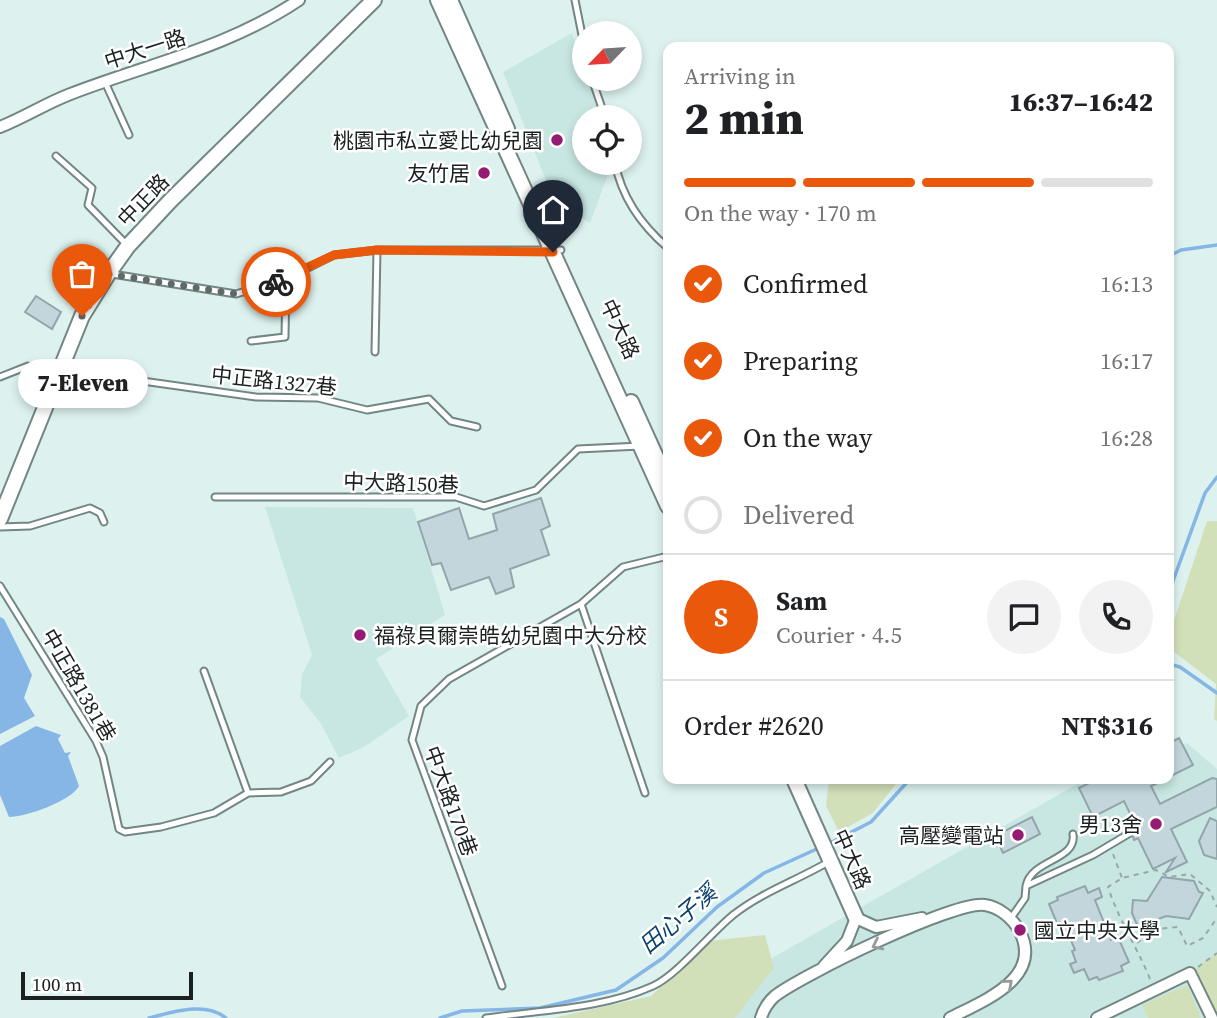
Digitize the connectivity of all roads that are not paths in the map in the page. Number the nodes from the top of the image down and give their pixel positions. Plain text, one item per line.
1 (299, 0) edge
2 (374, 0) edge
3 (438, 0) edge
4 (450, 0) edge
5 (575, 0) edge
6 (579, 21) edge
7 (105, 82) junction
8 (0, 127) edge
9 (129, 135) dead end
10 (56, 156) dead end
11 (617, 175) edge
12 (663, 244) edge
13 (128, 246) junction
14 (377, 250) junction
15 (557, 251) junction
16 (108, 274) junction
17 (286, 279) junction
18 (251, 341) dead end
19 (375, 352) dead end
20 (58, 374) junction
21 (0, 377) edge
22 (477, 428) dead end
23 (645, 444) junction
24 (663, 475) edge
25 (663, 493) edge
26 (215, 497) dead end
27 (0, 519) edge
28 (104, 522) dead end
29 (0, 527) edge
30 (663, 557) edge
31 (0, 586) edge
32 (581, 604) junction
33 (204, 671) dead end
34 (330, 762) dead end
35 (796, 784) edge
36 (248, 793) junction
37 (645, 793) dead end
38 (1130, 833) dead end
39 (1073, 834) dead end
40 (829, 858) junction
41 (1026, 886) junction
42 (938, 915) junction
43 (856, 918) junction
44 (1011, 918) junction
45 (820, 971) junction
46 (502, 986) dead end
47 (486, 1018) edge
48 (761, 1018) edge
49 (950, 1018) edge
50 (1097, 1018) edge
51 (1212, 1018) edge

1 - 7 street, 中大一路
2 - 13 street, 中正路
3 - 15 street
4 - 15 street
5 - 6 lane
7 - 8 street, 中大一路
7 - 9 lane
10 - 13 lane
11 - 12 lane
13 - 16 street, 中正路
14 - 15 lane
14 - 17 lane
14 - 19 lane
15 - 23 street
16 - 17 lane
16 - 20 street, 中正路
17 - 18 lane
20 - 21 lane
20 - 22 lane, 中正路1327巷
20 - 27 street, 中正路
23 - 24 street
23 - 25 street
23 - 26 lane, 中大路150巷
28 - 29 lane
30 - 32 lane, 中大路170巷
31 - 36 lane, 中正路1381巷
32 - 37 lane
32 - 46 lane, 中大路170巷
33 - 36 lane
34 - 36 lane, 中正路1381巷
35 - 40 street, 中大路
38 - 41 lane
39 - 41 lane
40 - 43 street, 中大路
40 - 47 lane
41 - 44 lane
42 - 43 street
42 - 44 street
42 -> 45 street
43 - 45 street
49 -> 44 street
45 - 48 street
50 - 51 street

